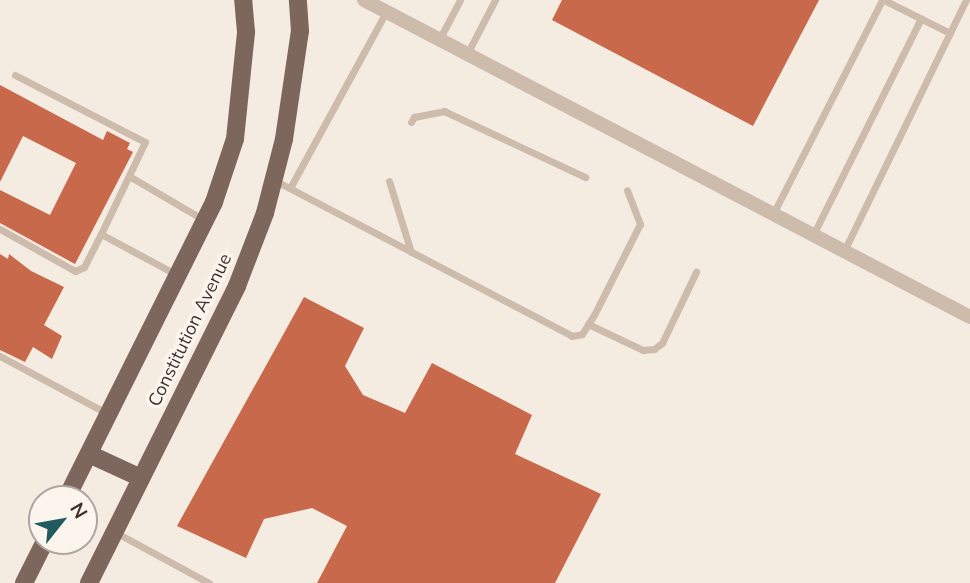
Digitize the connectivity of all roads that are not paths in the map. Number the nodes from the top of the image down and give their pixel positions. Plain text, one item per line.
1 (243, 0) edge
2 (298, 0) edge
3 (364, 0) edge
4 (460, 0) edge
5 (495, 0) edge
6 (883, 0) edge
7 (966, 0) edge
8 (386, 12) junction
9 (921, 18) junction
10 (950, 33) junction
11 (439, 40) junction
12 (467, 55) junction
13 (15, 75) dead end
14 (411, 122) dead end
15 (129, 176) junction
16 (585, 177) dead end
17 (389, 181) dead end
18 (282, 184) junction
19 (627, 190) dead end
20 (773, 214) junction
21 (205, 221) junction
22 (0, 229) edge
23 (101, 234) junction
24 (813, 234) junction
25 (844, 251) junction
26 (411, 252) junction
27 (696, 272) dead end
28 (178, 275) junction
29 (970, 317) edge
30 (588, 324) junction
31 (0, 356) edge
32 (108, 414) junction
33 (89, 454) junction
34 (141, 478) junction
35 (73, 485) edge
36 (114, 532) junction
37 (38, 555) edge
38 (24, 583) edge
39 (89, 583) edge
40 (209, 583) edge

1 - 21 main road, Constitution Avenue
2 - 18 main road, Constitution Avenue
3 - 8 street
4 - 11 lane
5 - 12 lane
6 - 9 lane
6 - 20 lane
7 - 10 lane
8 - 11 street
8 - 18 lane
9 - 10 lane
9 - 24 lane
10 - 25 lane
11 - 12 street
12 - 20 street
13 - 15 lane
14 - 16 lane
15 - 21 lane
15 - 23 lane
17 - 26 lane
18 - 26 lane
18 - 34 main road, Constitution Avenue
19 - 30 lane
20 - 24 street
21 - 28 main road, Constitution Avenue
22 - 23 lane
23 - 28 lane
24 - 25 street
25 - 29 street
26 - 30 lane
27 - 30 lane
28 - 32 main road, Constitution Avenue
31 - 32 lane
32 - 33 main road, Constitution Avenue
33 - 34 main road
33 - 35 main road, Constitution Avenue
34 - 36 main road, Constitution Avenue
36 - 39 main road, Constitution Avenue
36 - 40 lane
37 - 38 main road

